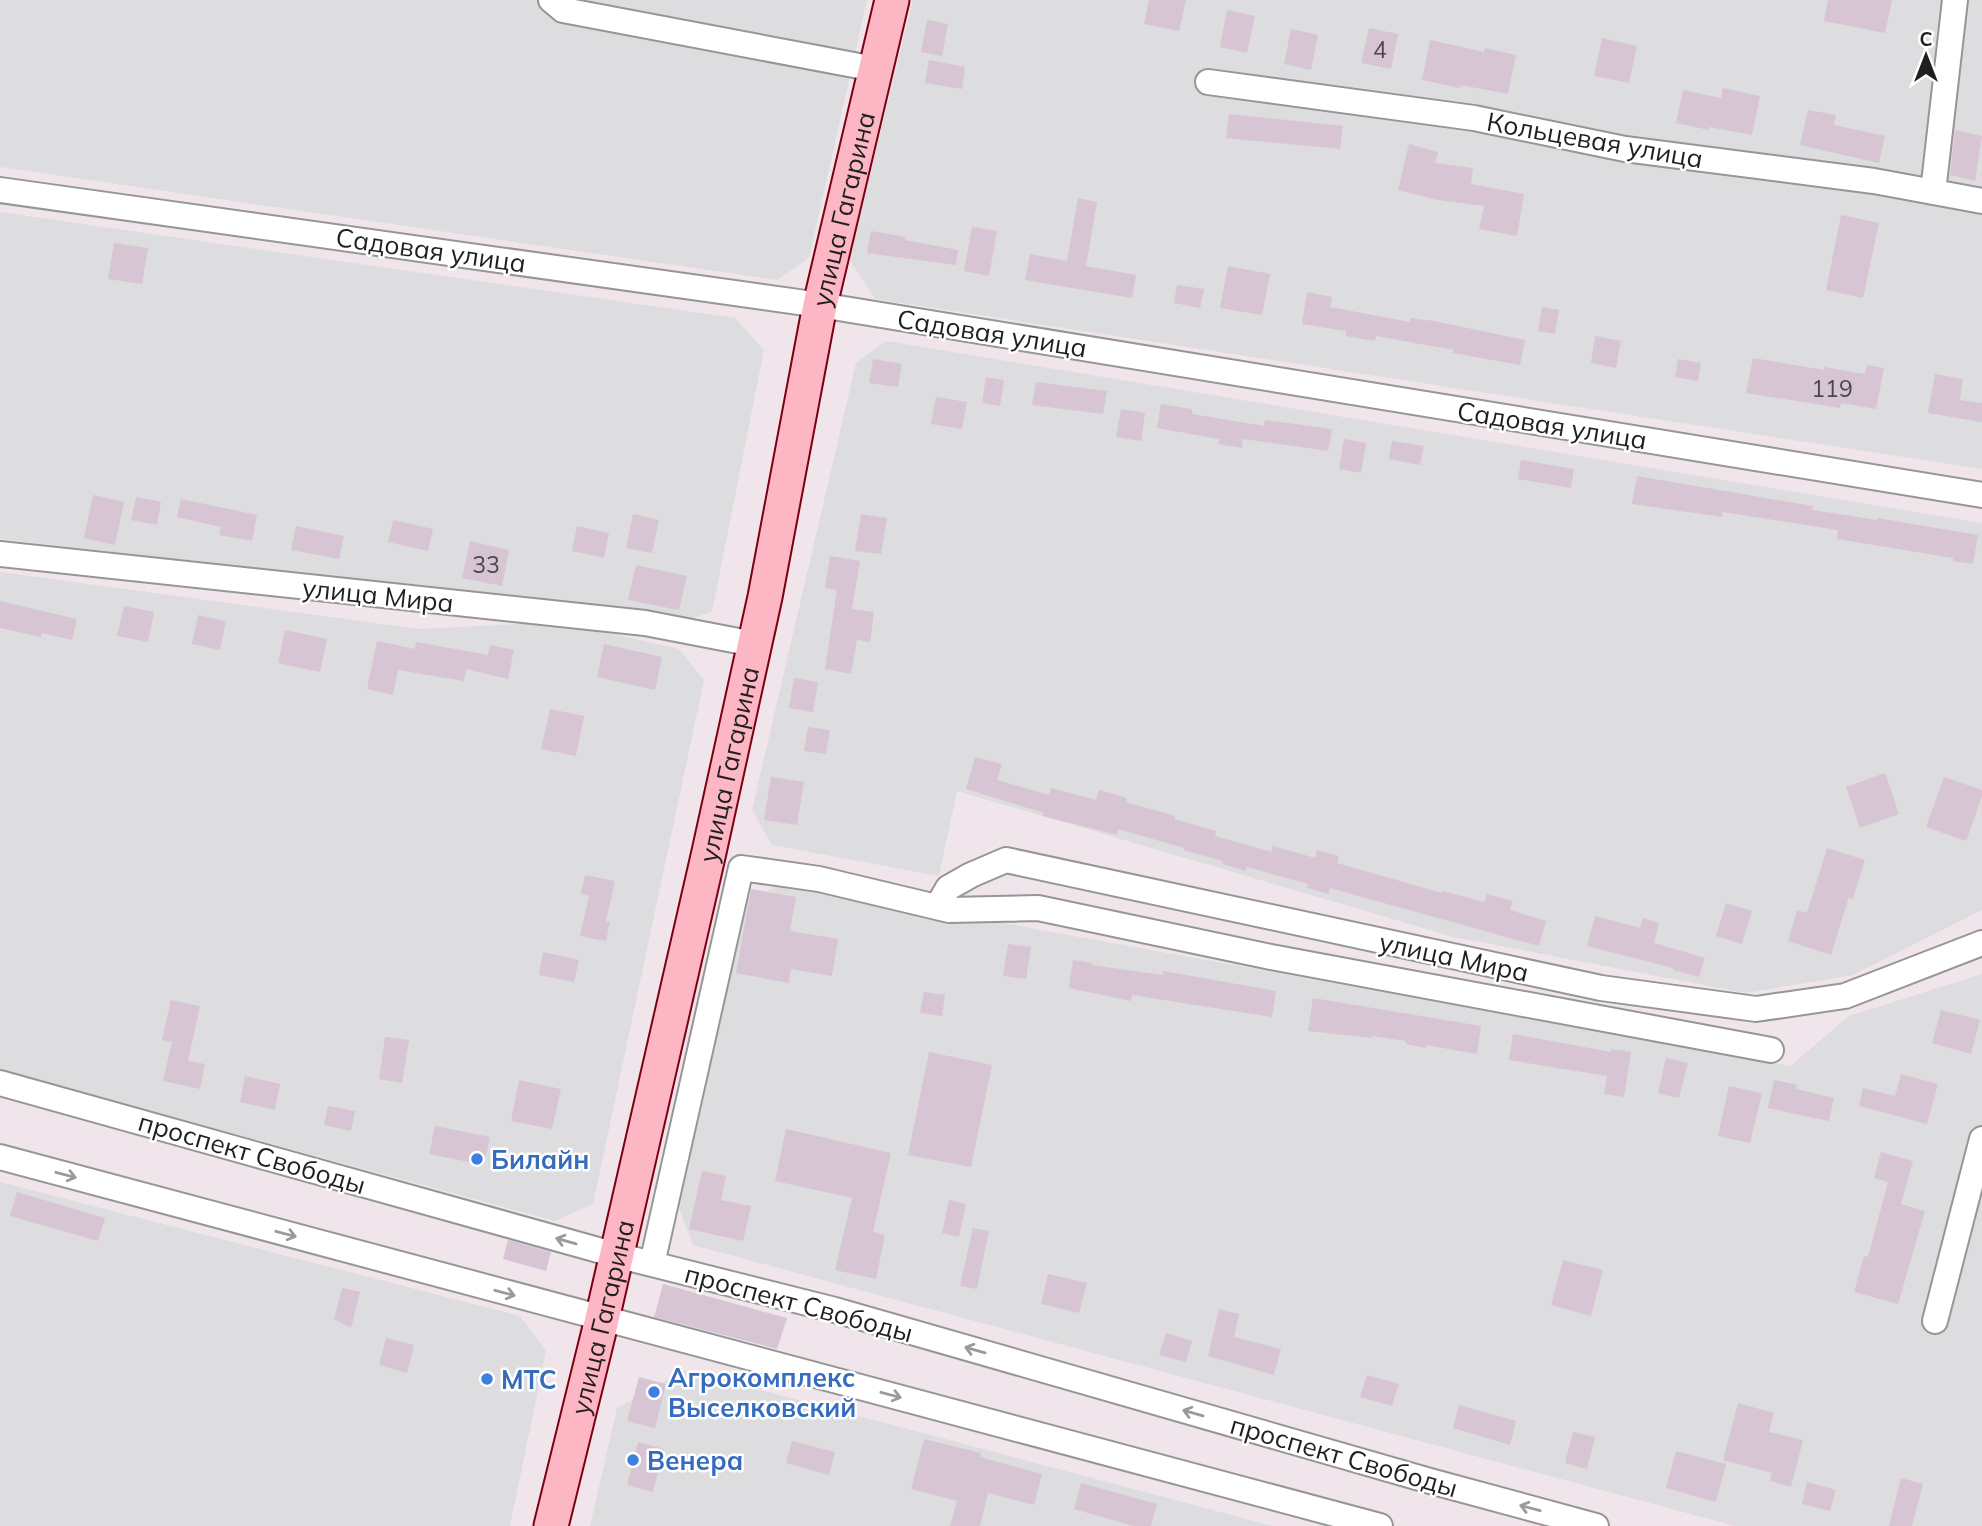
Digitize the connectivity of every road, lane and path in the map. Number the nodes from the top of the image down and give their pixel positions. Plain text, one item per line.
1 (551, 0) edge
2 (892, 0) edge
3 (1955, 0) edge
4 (875, 69) junction
5 (1208, 82) dead end
6 (0, 190) edge
7 (1933, 192) junction
8 (1982, 201) edge
9 (820, 305) junction
10 (1982, 495) edge
11 (0, 554) edge
12 (754, 643) junction
13 (937, 907) junction
14 (1982, 943) edge
15 (1771, 1050) dead end
16 (0, 1083) edge
17 (1982, 1139) edge
18 (0, 1158) edge
19 (616, 1255) junction
20 (652, 1264) junction
21 (602, 1319) junction
22 (1935, 1321) dead end
23 (551, 1526) edge
24 (1380, 1526) edge
25 (1596, 1526) edge

1 - 4 street
2 - 4 main road, улица Гагарина
3 - 7 street
4 - 9 main road, улица Гагарина
5 - 7 street, Кольцевая улица
6 - 9 street, Садовая улица
7 - 8 street, Кольцевая улица
9 - 10 street, Садовая улица
9 - 12 main road, улица Гагарина
11 - 12 street, улица Мира
12 - 19 main road, улица Гагарина
13 - 14 street, улица Мира
13 - 15 street, улица Мира
13 - 20 street, улица Мира
19 -> 16 street, проспект Свободы
17 - 22 street
18 -> 21 street
19 - 20 street, проспект Свободы
19 - 21 main road, улица Гагарина
25 -> 20 street, проспект Свободы
21 - 23 main road, улица Гагарина
21 -> 24 street

